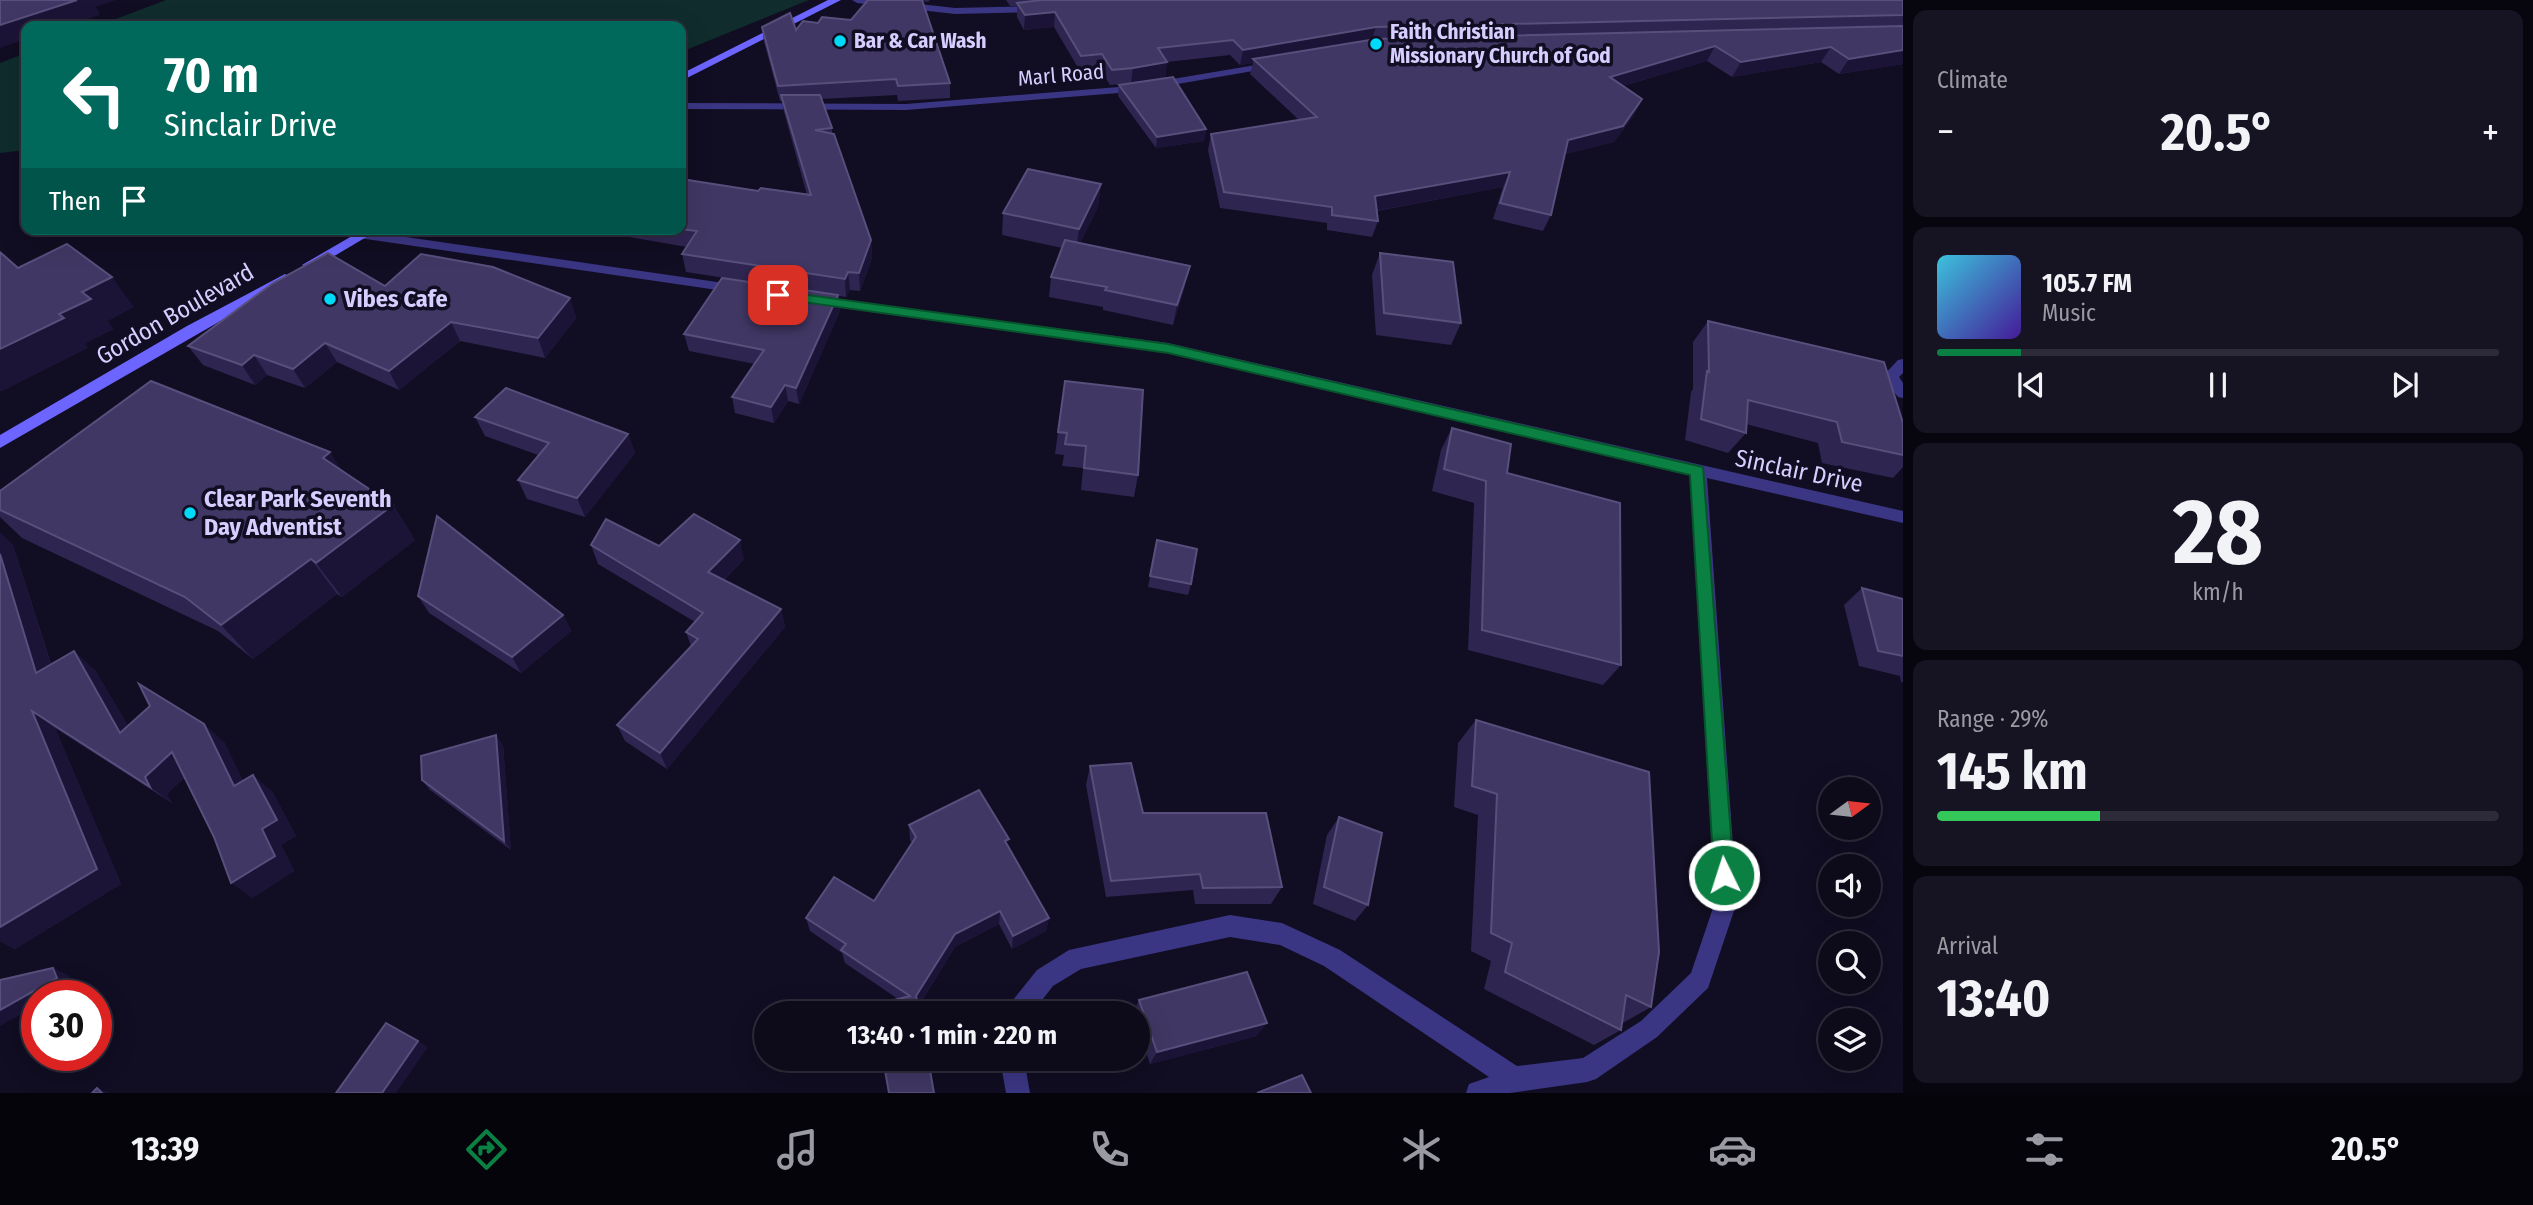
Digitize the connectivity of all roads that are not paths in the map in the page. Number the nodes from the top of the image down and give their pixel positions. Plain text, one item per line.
1 (836, 0) edge
2 (857, 0) edge
3 (1052, 8) edge
4 (1291, 62) edge
5 (686, 75) edge
6 (686, 106) edge
7 (364, 235) edge
8 (388, 235) edge
9 (751, 291) edge
10 (806, 299) edge
11 (1903, 365) edge
12 (1903, 393) edge
13 (0, 442) edge
14 (1698, 471) junction
15 (1903, 517) edge
16 (1027, 1001) edge
17 (1014, 1071) edge
18 (1514, 1079) junction
19 (1017, 1093) edge
20 (1478, 1093) edge

1 - 5 street
2 - 3 street
4 - 6 street, Marl Road
7 - 13 street, Gordon Boulevard
8 - 9 street
10 - 14 street, Sinclair Drive
11 - 12 street
14 - 15 street, Sinclair Drive
14 - 18 street
16 - 18 street
17 - 19 street
18 - 20 street

